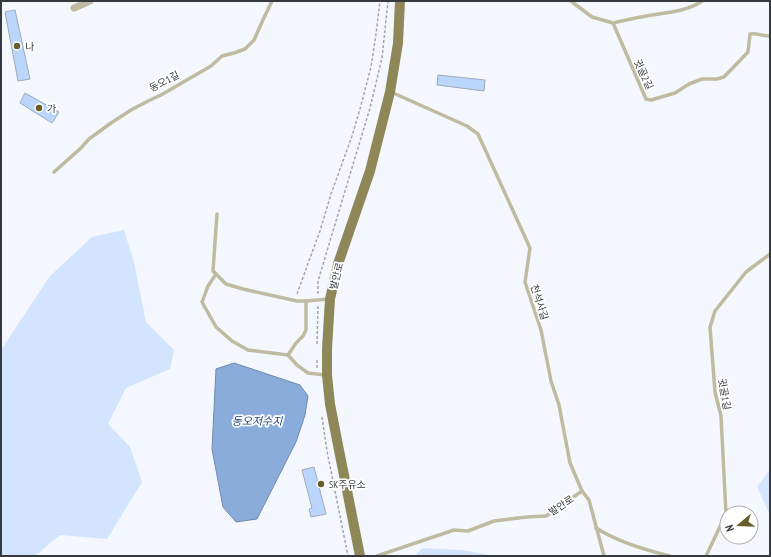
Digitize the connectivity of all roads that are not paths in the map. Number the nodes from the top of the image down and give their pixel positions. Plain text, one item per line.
1 (90, 1) edge
2 (272, 1) edge
3 (400, 1) edge
4 (571, 1) edge
5 (702, 1) edge
6 (74, 8) dead end
7 (613, 23) junction
8 (770, 36) edge
9 (390, 92) junction
10 (54, 172) dead end
11 (217, 214) dead end
12 (770, 254) edge
13 (216, 274) junction
14 (330, 299) junction
15 (306, 301) junction
16 (288, 355) junction
17 (326, 375) junction
18 (582, 491) junction
19 (596, 528) junction
20 (360, 556) edge
21 (377, 556) edge
22 (604, 556) edge
23 (670, 556) edge
24 (706, 556) edge

1 - 6 street
2 - 10 lane, 동오1길
3 - 9 main road, 발안로
4 - 7 lane
5 - 7 lane
7 - 8 lane, 귓골2길
9 - 14 main road, 발안로
9 - 18 lane, 천석사길
11 - 13 lane
12 - 24 lane, 귓골1길
13 - 15 lane
13 - 16 lane
14 - 15 lane
14 - 17 main road, 발안로
15 - 16 lane
16 - 17 lane
17 - 20 main road, 발안로
18 - 19 lane, 천석사길
18 - 21 lane, 발안로
19 - 22 lane, 천석사길
19 - 23 lane

